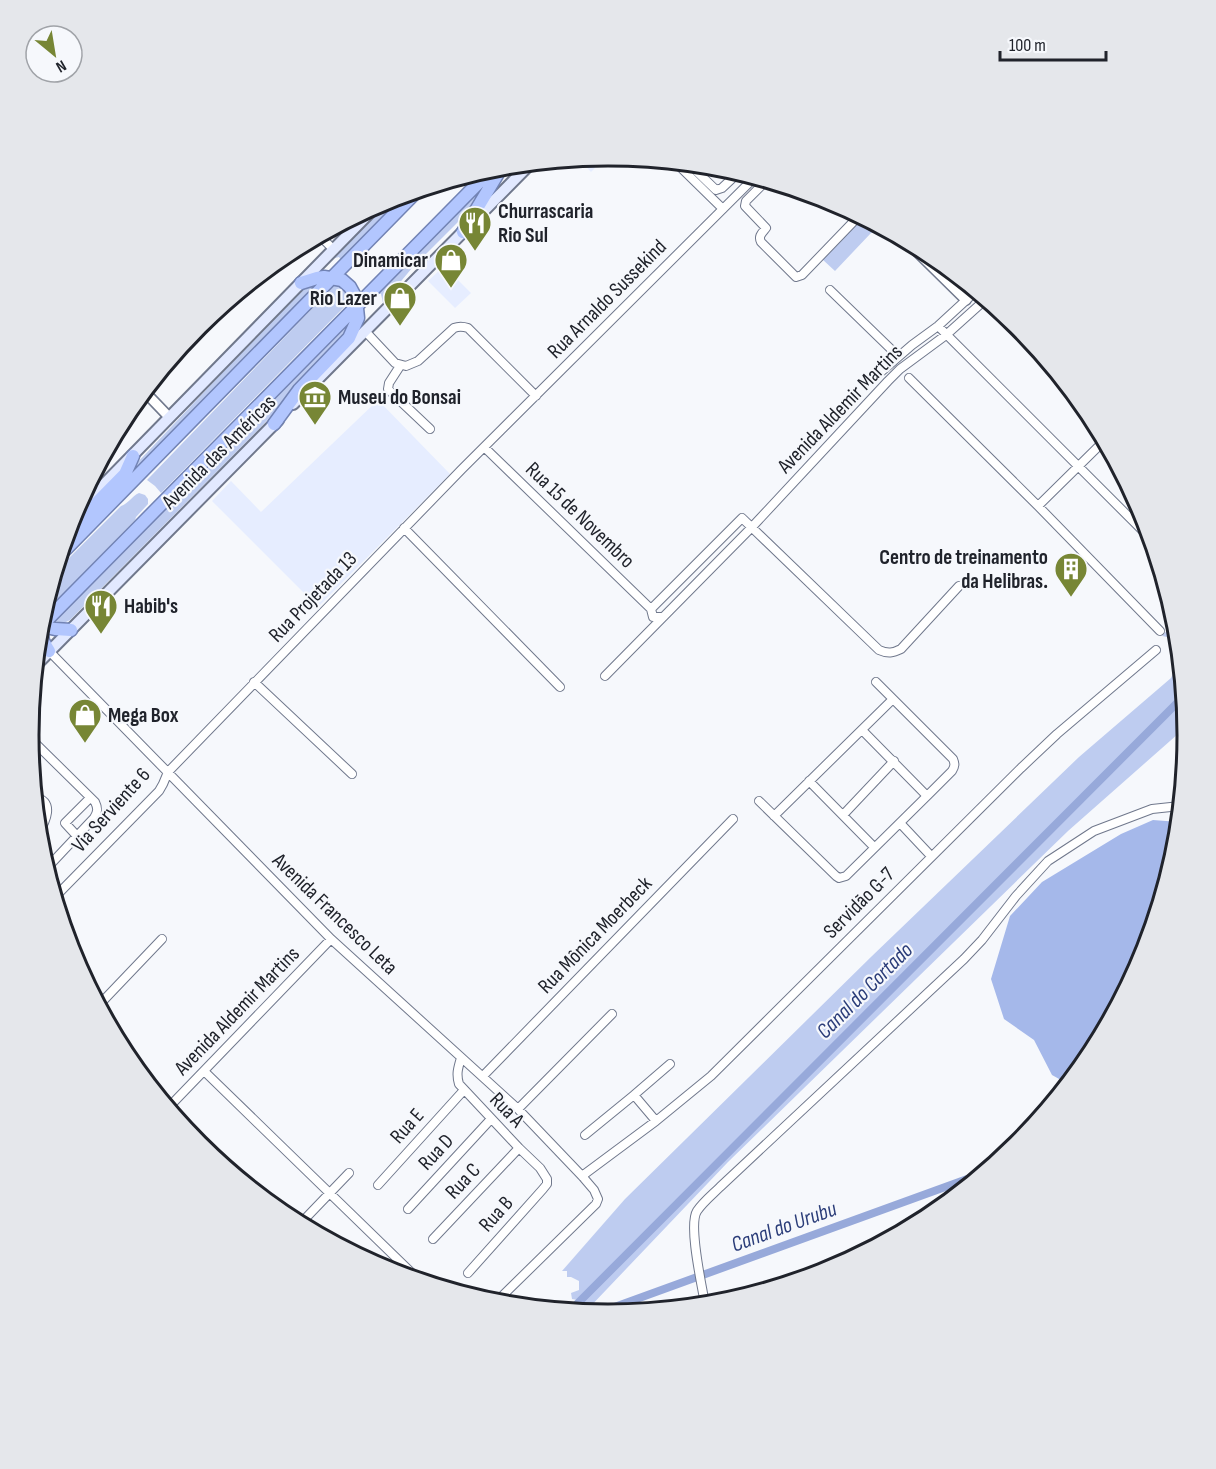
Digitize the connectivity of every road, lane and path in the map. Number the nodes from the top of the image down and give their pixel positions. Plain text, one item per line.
1 (683, 170) edge
2 (522, 172) edge
3 (698, 173) edge
4 (496, 176) edge
5 (731, 179) edge
6 (481, 180) edge
7 (749, 183) edge
8 (761, 187) edge
9 (743, 189) junction
10 (751, 197) junction
11 (405, 203) edge
12 (723, 209) junction
13 (854, 221) edge
14 (361, 222) edge
15 (463, 232) junction
16 (325, 241) edge
17 (334, 250) junction
18 (933, 268) edge
19 (332, 278) junction
20 (301, 283) junction
21 (830, 290) dead end
22 (970, 296) edge
23 (966, 300) junction
24 (358, 304) junction
25 (980, 304) edge
26 (938, 326) junction
27 (365, 331) junction
28 (946, 335) junction
29 (898, 356) junction
30 (400, 366) junction
31 (882, 371) dead end
32 (909, 378) dead end
33 (536, 396) junction
34 (150, 397) edge
35 (169, 417) junction
36 (274, 424) junction
37 (430, 429) dead end
38 (1098, 446) edge
39 (484, 447) junction
40 (133, 456) junction
41 (1078, 466) junction
42 (91, 498) edge
43 (1038, 506) junction
44 (82, 518) edge
45 (1137, 525) edge
46 (752, 527) junction
47 (404, 528) junction
48 (73, 542) edge
49 (959, 586) dead end
50 (651, 609) junction
51 (52, 613) edge
52 (663, 617) junction
53 (49, 628) edge
54 (71, 630) junction
55 (1160, 631) dead end
56 (46, 646) edge
57 (1156, 650) dead end
58 (50, 651) junction
59 (45, 656) edge
60 (605, 676) dead end
61 (254, 682) junction
62 (876, 682) dead end
63 (560, 687) dead end
64 (893, 699) junction
65 (862, 729) junction
66 (39, 747) edge
67 (894, 762) junction
68 (168, 772) junction
69 (351, 774) dead end
70 (809, 781) junction
71 (927, 795) junction
72 (90, 798) junction
73 (43, 800) edge
74 (759, 801) dead end
75 (1172, 807) edge
76 (843, 815) junction
77 (774, 816) junction
78 (45, 818) edge
79 (733, 819) dead end
80 (900, 823) junction
81 (76, 836) junction
82 (873, 848) junction
83 (931, 856) junction
84 (53, 861) edge
85 (61, 891) edge
86 (162, 939) dead end
87 (331, 939) junction
88 (105, 999) edge
89 (612, 1014) dead end
90 (461, 1058) junction
91 (670, 1064) dead end
92 (204, 1071) junction
93 (483, 1076) junction
94 (464, 1090) junction
95 (634, 1095) junction
96 (174, 1102) edge
97 (518, 1109) junction
98 (491, 1119) junction
99 (656, 1121) junction
100 (585, 1135) dead end
101 (519, 1149) junction
102 (349, 1173) dead end
103 (582, 1176) junction
104 (547, 1179) joint
105 (378, 1185) dead end
106 (329, 1193) junction
107 (408, 1209) dead end
108 (307, 1217) edge
109 (433, 1239) dead end
110 (402, 1265) edge
111 (468, 1273) dead end
112 (504, 1294) edge
113 (703, 1296) edge

1 - 12 street
2 - 15 main road, Avenida das Américas
3 - 5 street
4 - 15 highway
6 - 24 highway, Avenida das Américas
7 - 9 street, Rua Arnaldo Sussekind
8 - 10 street
9 - 10 street
9 - 12 street, Rua Arnaldo Sussekind
10 - 13 street
11 - 19 highway, Avenida das Américas
12 - 33 street, Rua Arnaldo Sussekind
14 - 17 main road
15 - 27 main road, Avenida das Américas
16 - 17 street
17 - 20 main road
18 - 23 street
19 - 20 highway
19 - 24 highway
19 - 48 highway, Avenida das Américas
20 - 35 main road
21 - 29 street
22 - 23 street, Avenida Aldemir Martins
23 - 26 street, Avenida Aldemir Martins
24 - 36 highway
24 - 51 highway, Avenida das Américas
25 - 28 street, Avenida Aldemir Martins
26 - 28 street
26 - 29 street, Avenida Aldemir Martins
27 - 30 street
27 - 36 main road, Avenida das Américas
28 - 41 street
28 - 46 street, Avenida Aldemir Martins
29 - 31 street, Avenida Aldemir Martins
30 - 33 street
30 - 37 street
32 - 43 street
33 - 39 street, Rua Arnaldo Sussekind
34 - 35 street
35 - 40 main road
36 - 54 main road, Avenida das Américas
38 - 41 street
39 - 47 street, Rua Projetada 13
39 - 50 street, Rua 15 de Novembro
40 - 42 main road
40 - 44 highway
41 - 43 street
41 - 45 street
43 - 55 street
46 - 49 street
46 - 50 street
46 - 52 street, Avenida Aldemir Martins
47 - 61 street, Rua Projetada 13
47 - 63 street
50 - 52 street
52 - 60 street, Avenida Aldemir Martins
53 - 54 highway
54 - 58 main road, Avenida das Américas
56 - 58 highway
57 - 83 street, Servidão G-7
58 - 59 main road, Avenida das Américas
58 - 68 street, Avenida Francesco Leta
61 - 68 street, Rua Projetada 13
61 - 69 street
62 - 64 street
64 - 65 street
64 - 71 street
65 - 67 street
65 - 70 street
66 - 72 street
67 - 71 street
67 - 76 street
68 - 85 street, Via Serviente 6
68 - 87 street, Avenida Francesco Leta
70 - 76 street
70 - 77 street
71 - 80 street
72 - 81 street
72 - 81 street
73 - 78 street
74 - 77 street
75 - 113 street
76 - 82 street
77 - 82 street
79 - 93 street, Rua Mônica Moerbeck
80 - 82 street
80 - 83 street
81 - 84 street
83 - 99 street, Servidão G-7
86 - 88 street
87 - 90 street, Avenida Francesco Leta
87 - 92 street, Avenida Aldemir Martins
89 - 97 street
90 - 93 street, Avenida Francesco Leta
90 - 94 street, Rua A
91 - 95 street
92 - 96 street, Avenida Aldemir Martins
92 - 106 street
93 - 97 street, Avenida Francesco Leta
94 - 98 street, Rua A
94 - 105 street, Rua E
95 - 99 street
95 - 100 street
97 - 103 street, Avenida Francesco Leta
98 - 101 street, Rua A
98 - 107 street, Rua D
99 - 103 street, Servidão G-7
101 - 104 street, Rua A
101 - 109 street, Rua C
102 - 106 street
103 - 112 street, Avenida Francesco Leta
104 - 111 street, Rua B
106 - 108 street
106 - 110 street

